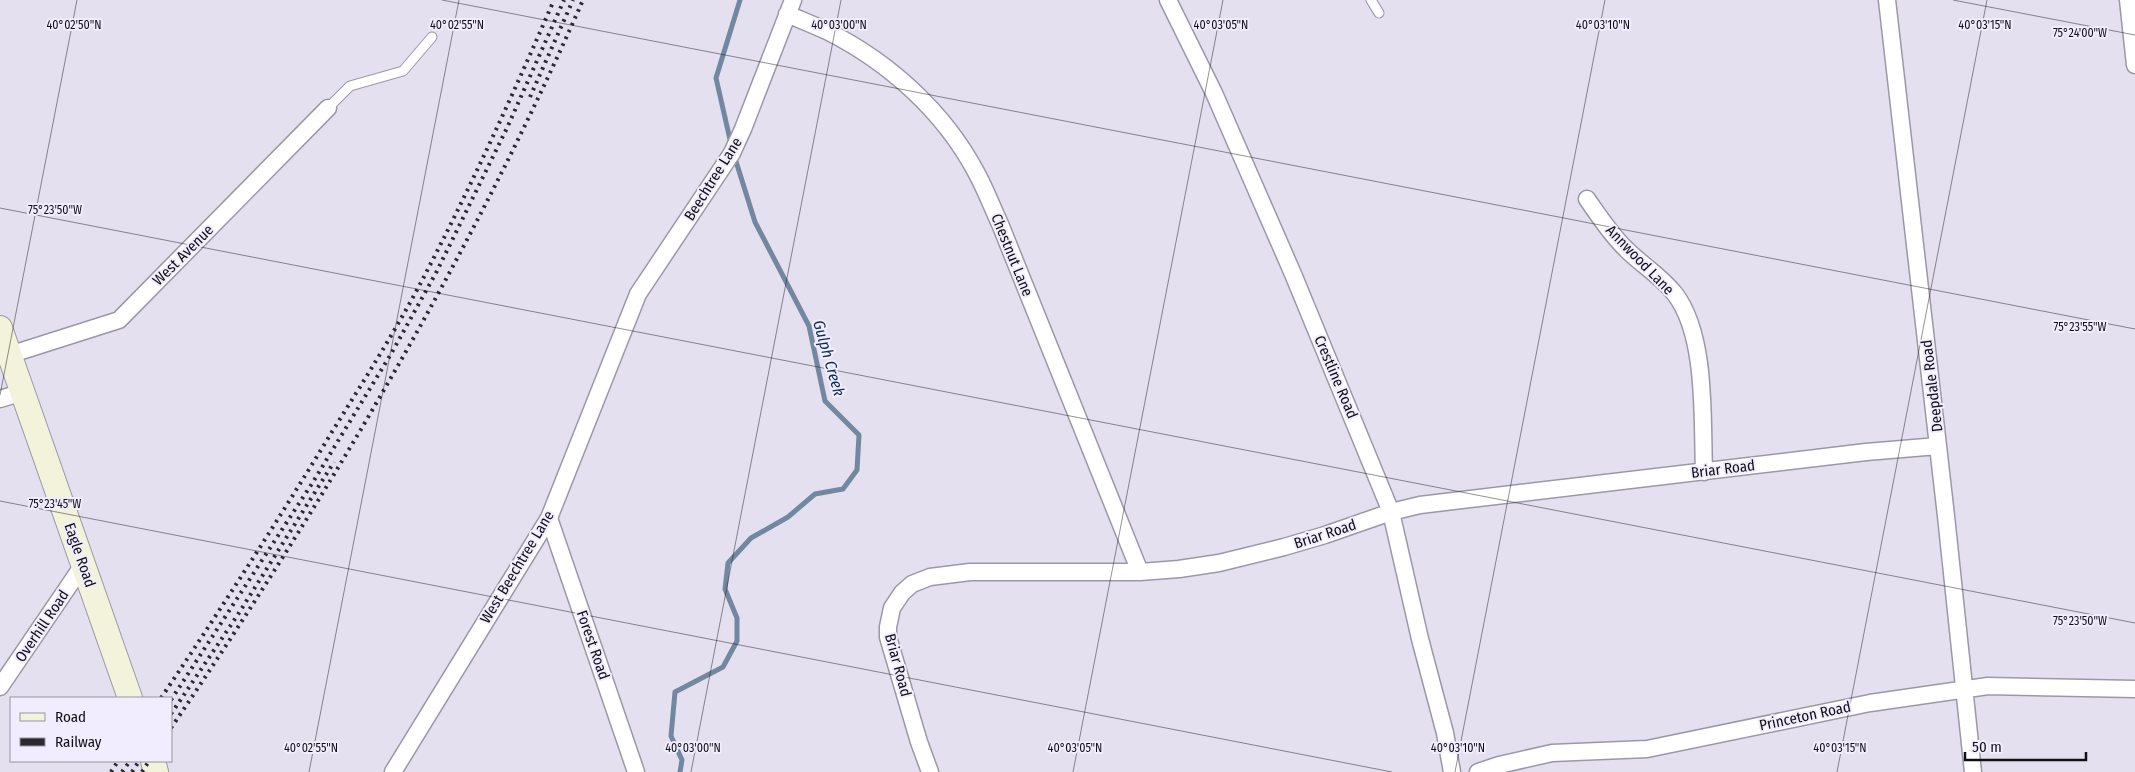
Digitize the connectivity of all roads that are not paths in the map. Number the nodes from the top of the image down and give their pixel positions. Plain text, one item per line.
1 (1168, 0) edge
2 (1371, 0) edge
3 (1887, 0) edge
4 (2128, 0) edge
5 (790, 7) edge
6 (1379, 13) dead end
7 (432, 36) dead end
8 (2135, 65) edge
9 (328, 108) joint
10 (1587, 199) dead end
11 (638, 294) joint
12 (0, 328) edge
13 (9, 355) junction
14 (23, 392) junction
15 (0, 399) edge
16 (1938, 446) junction
17 (1704, 472) junction
18 (1391, 512) junction
19 (549, 518) junction
20 (83, 565) junction
21 (1140, 572) junction
22 (0, 687) edge
23 (2135, 689) edge
24 (1963, 690) junction
25 (129, 695) edge
26 (393, 772) edge
27 (636, 772) edge
28 (930, 772) edge
29 (1452, 772) edge
30 (1478, 772) edge
31 (1973, 772) edge

1 - 18 street, Crestline Road
2 - 6 lane
3 - 16 street, Deepdale Road
4 - 8 street
5 - 11 street, Beechtree Lane
5 - 21 street, Chestnut Lane
7 - 9 lane
9 - 13 street, West Avenue
10 - 17 street, Annwood Lane
11 - 19 street, West Beechtree Lane
12 - 13 street, Eagle Road
13 - 14 street, Eagle Road
14 - 15 street
14 - 20 street, Eagle Road
16 - 17 street, Briar Road
16 - 24 street, Deepdale Road
17 - 18 street, Briar Road
18 - 21 street, Briar Road
18 - 29 street, Crestline Road
19 - 26 street, West Beechtree Lane
19 - 27 street, Forest Road
20 - 22 street, Overhill Road
20 - 25 street, Eagle Road
21 - 28 street, Briar Road
23 - 24 street, Princeton Road
24 - 30 street, Princeton Road
24 - 31 street, Deepdale Road

